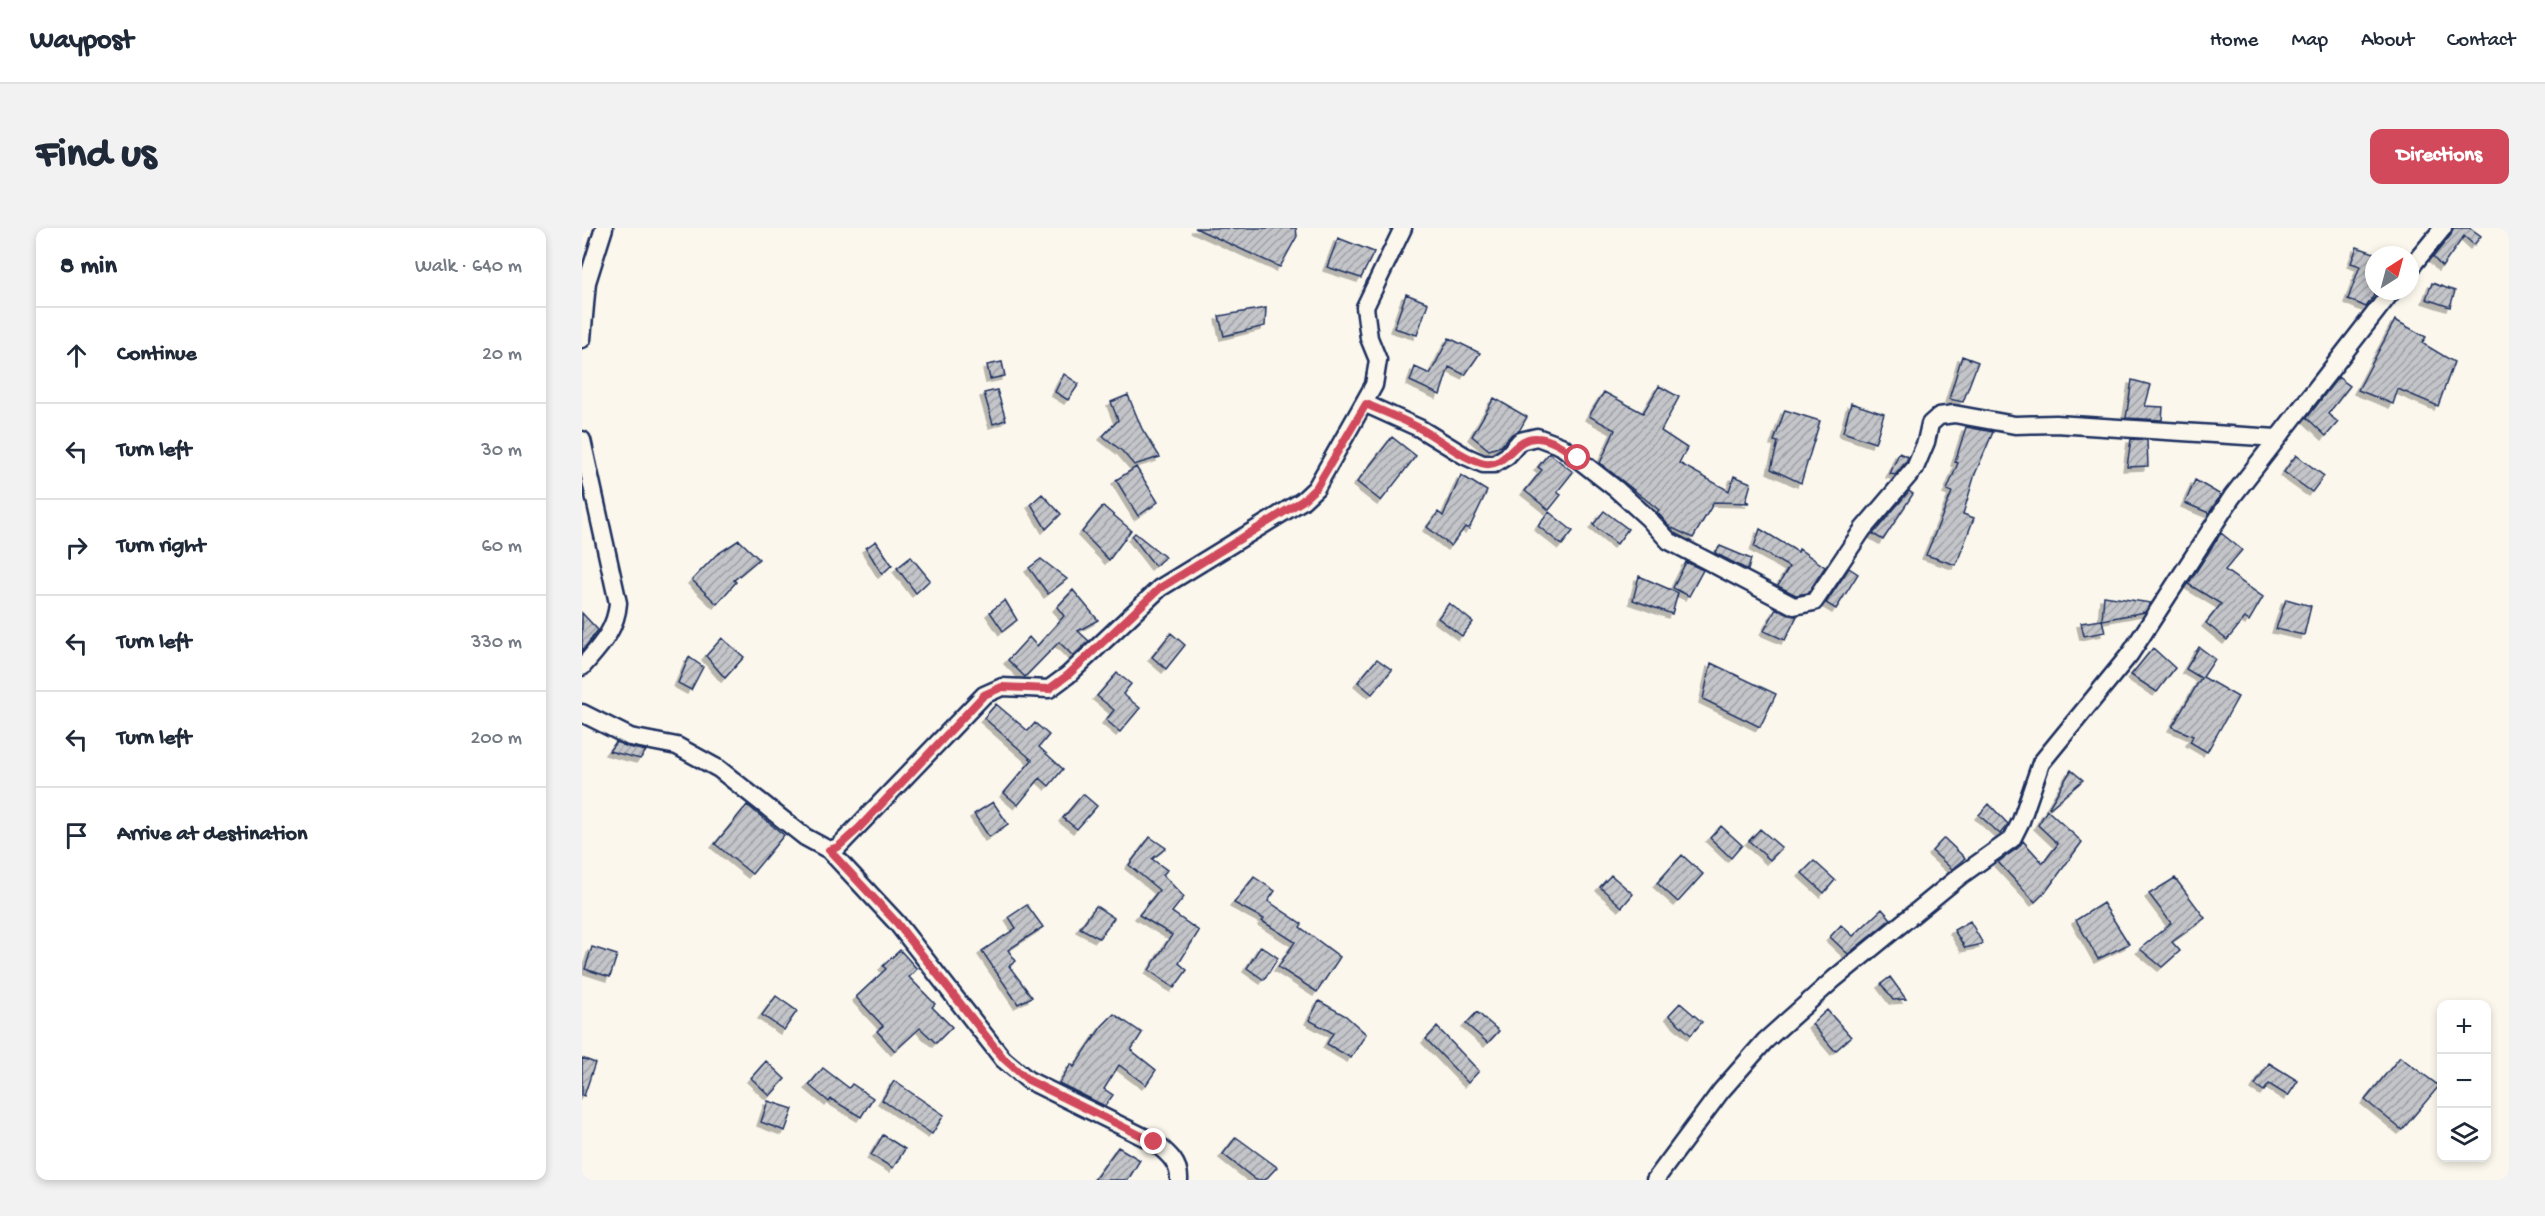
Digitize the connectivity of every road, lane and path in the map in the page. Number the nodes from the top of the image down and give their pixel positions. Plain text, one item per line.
1 (604, 228) edge
2 (1403, 228) edge
3 (2443, 228) edge
4 (2419, 257) edge
5 (2385, 300) edge
6 (582, 339) edge
7 (1366, 404) junction
8 (2277, 438) junction
9 (582, 440) edge
10 (582, 667) edge
11 (582, 712) edge
12 (829, 850) junction
13 (1179, 1180) edge
14 (1655, 1180) edge

1 - 6 street
2 - 7 street
3 - 4 street
5 - 8 street
7 - 8 street
7 - 12 street
8 - 14 street
9 - 10 street
11 - 12 street
12 - 13 street

